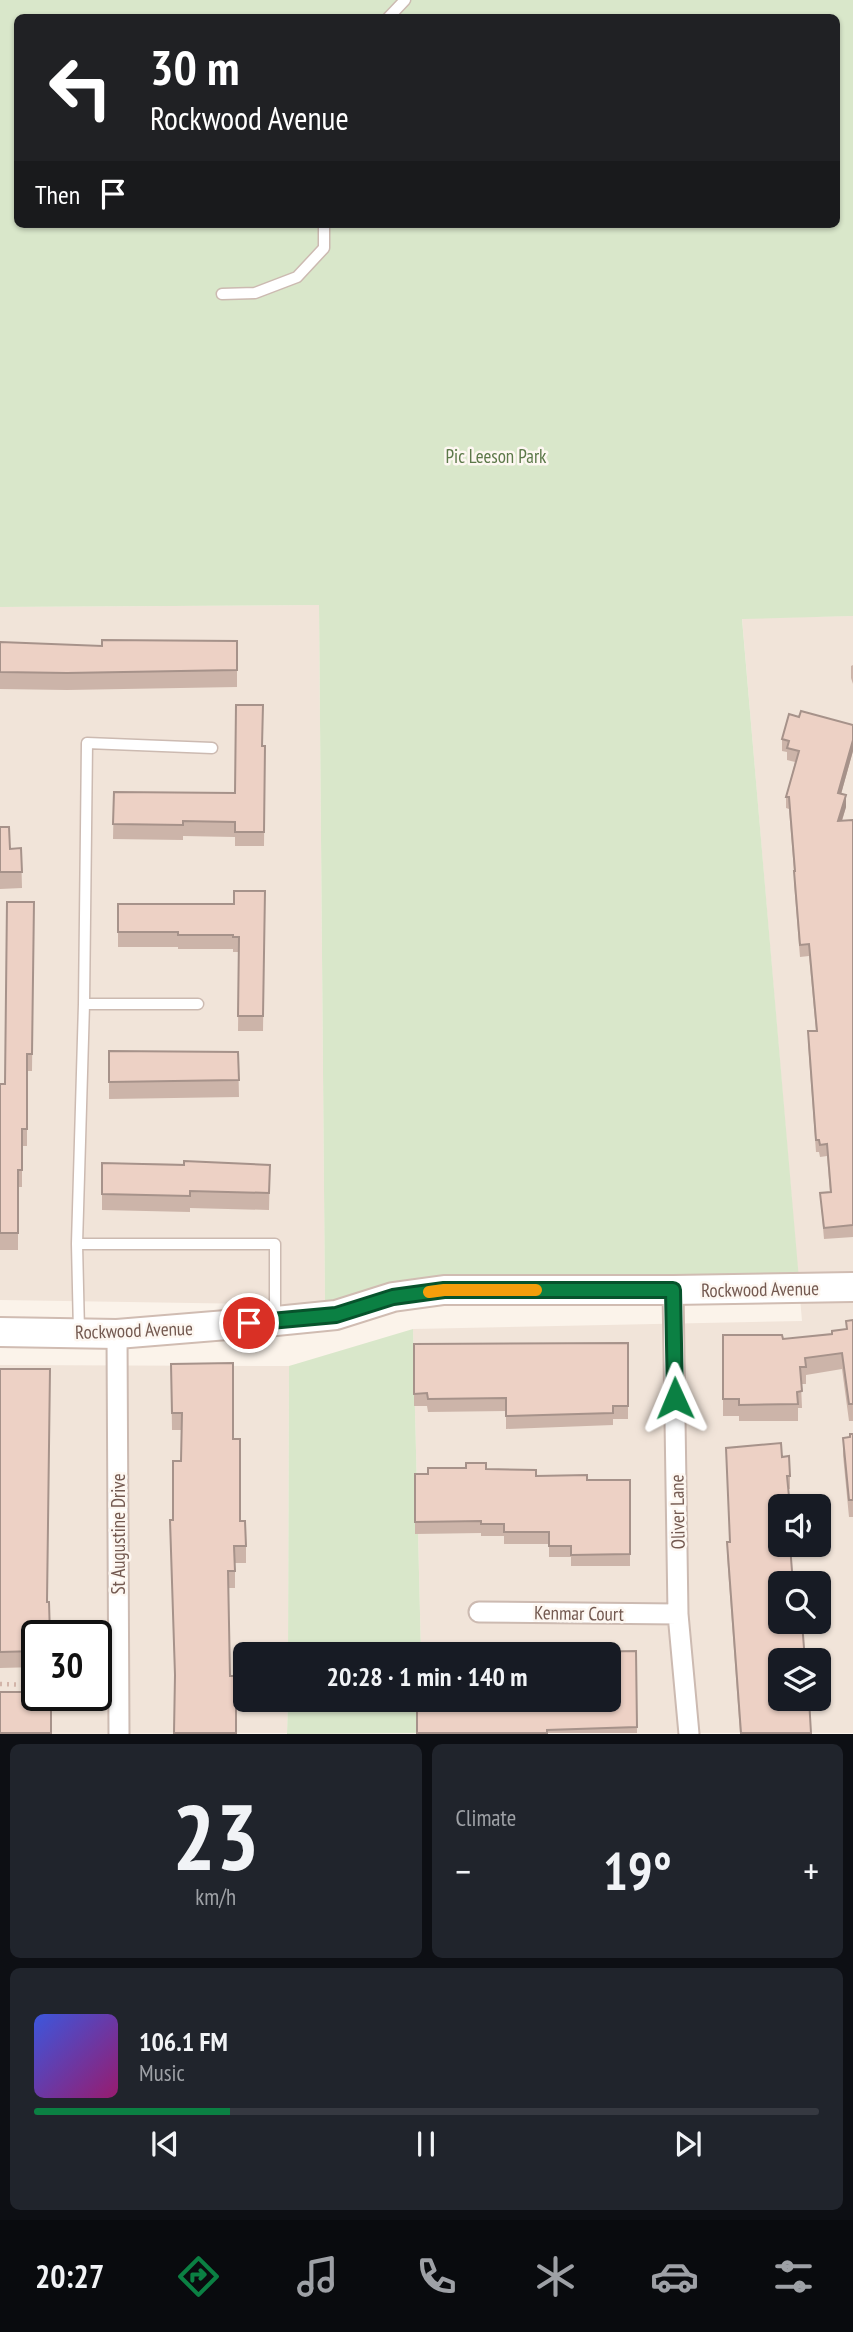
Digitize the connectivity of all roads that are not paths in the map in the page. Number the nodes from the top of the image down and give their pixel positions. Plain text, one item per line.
1 (405, 0) edge
2 (392, 14) edge
3 (324, 228) edge
4 (222, 294) dead end
5 (212, 748) dead end
6 (84, 1004) junction
7 (198, 1004) dead end
8 (77, 1244) junction
9 (853, 1287) edge
10 (673, 1290) junction
11 (275, 1321) junction
12 (0, 1332) edge
13 (79, 1332) junction
14 (117, 1334) junction
15 (479, 1612) dead end
16 (678, 1614) junction
17 (119, 1734) edge
18 (689, 1734) edge

1 - 2 lane
3 - 4 lane
5 - 6 lane
6 - 7 lane
6 - 8 lane
8 - 11 lane
8 - 13 lane
9 - 10 street, Rockwood Avenue
10 - 11 street, Rockwood Avenue
10 - 16 street, Oliver Lane
11 - 14 street, Rockwood Avenue
12 - 13 street, Rockwood Avenue
13 - 14 street, Rockwood Avenue
14 - 17 street, St Augustine Drive
15 - 16 street, Kenmar Court
16 - 18 street, Oliver Lane

